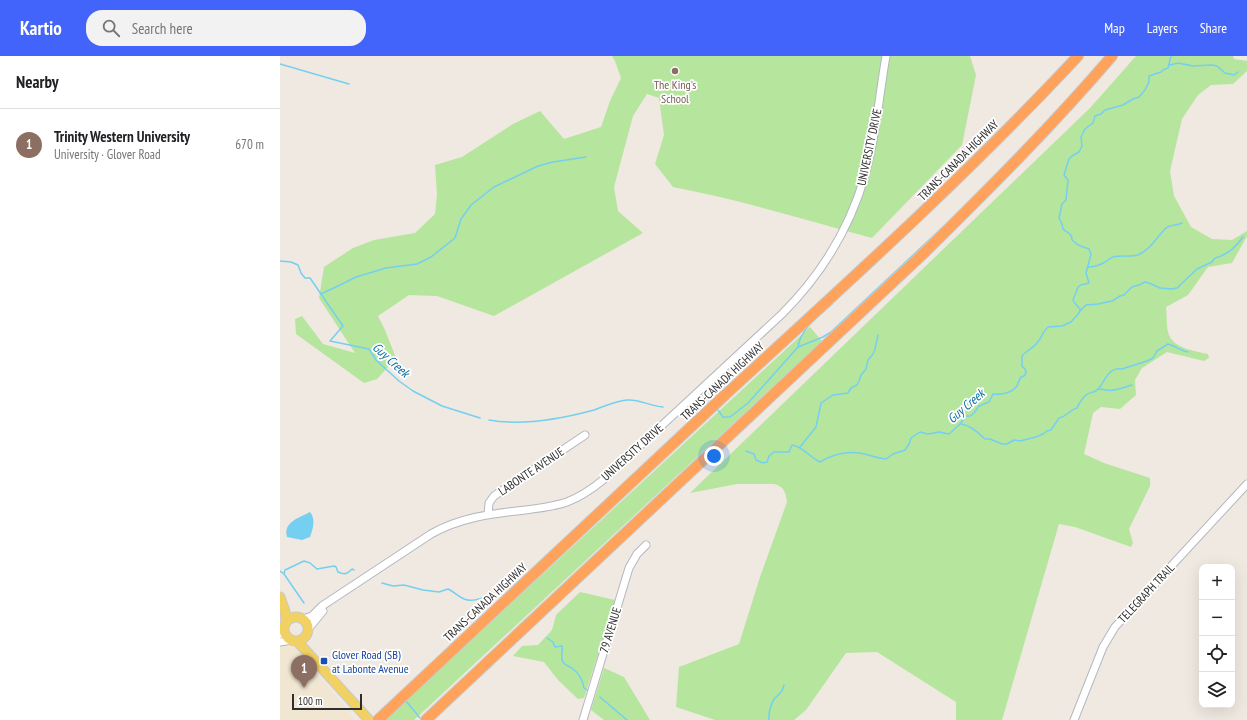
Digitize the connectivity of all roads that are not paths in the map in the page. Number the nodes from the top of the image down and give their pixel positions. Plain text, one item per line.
1 (886, 56) edge
2 (1078, 56) edge
3 (1112, 56) edge
4 (585, 435) dead end
5 (1247, 484) edge
6 (488, 515) junction
7 (646, 545) dead end
8 (280, 597) edge
9 (331, 601) junction
10 (300, 618) junction
11 (284, 628) edge
12 (308, 632) junction
13 (295, 640) junction
14 (280, 642) edge
15 (313, 658) junction
16 (369, 720) edge
17 (378, 720) edge
18 (426, 720) edge
19 (583, 720) edge
20 (1074, 720) edge

1 - 6 street, UNIVERSITY DRIVE
2 - 17 highway, TRANS-CANADA HIGHWAY
3 - 18 highway
4 - 6 street, LABONTE AVENUE
5 - 20 street, TELEGRAPH TRAIL
6 - 9 street, UNIVERSITY DRIVE
7 - 19 street, 79 AVENUE
8 - 10 main road
8 - 11 main road
9 - 10 street, UNIVERSITY DRIVE
9 - 12 street, UNIVERSITY DRIVE
10 - 11 main road
10 - 12 main road
11 - 13 main road
12 - 13 main road
12 - 15 main road
13 - 14 street
13 - 15 main road
15 - 16 main road

